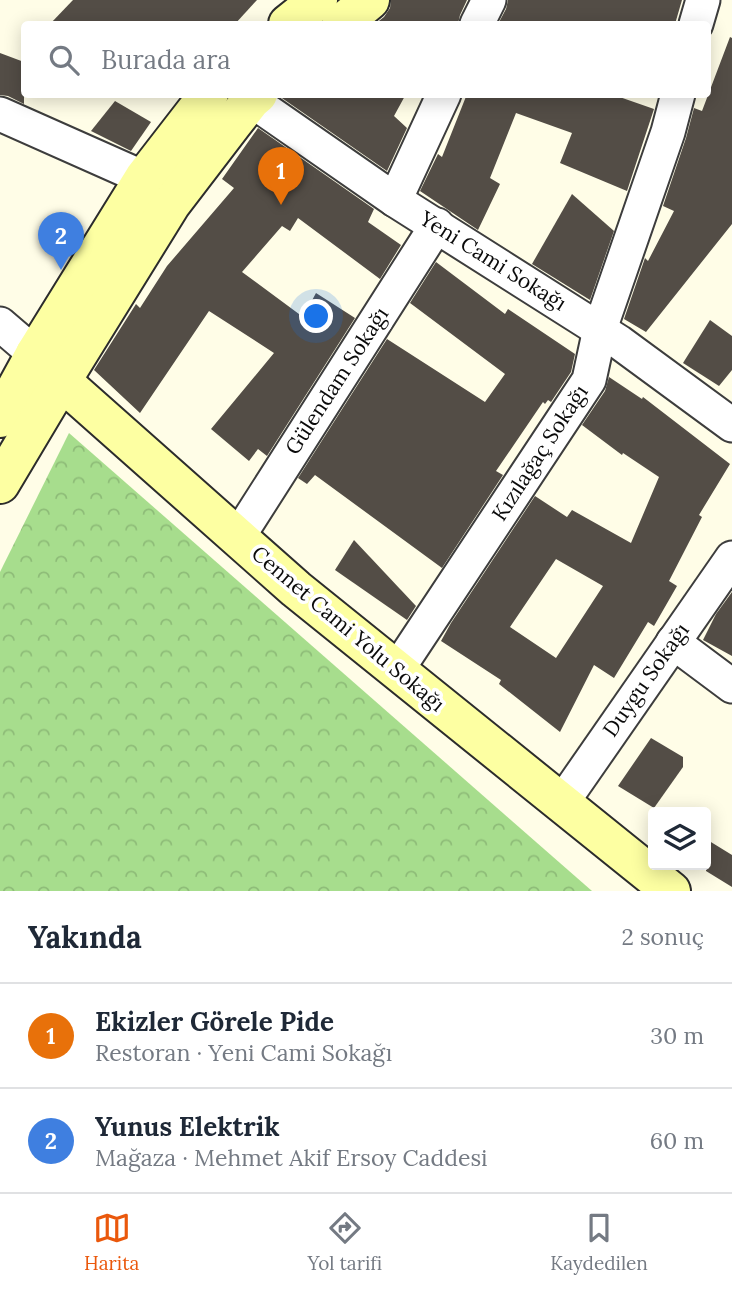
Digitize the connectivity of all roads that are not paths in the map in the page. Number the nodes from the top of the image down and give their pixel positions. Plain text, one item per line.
1 (318, 0) edge
2 (370, 0) edge
3 (489, 0) edge
4 (703, 0) edge
5 (292, 21) edge
6 (345, 21) edge
7 (478, 21) edge
8 (697, 21) edge
9 (206, 98) edge
10 (249, 98) edge
11 (253, 98) edge
12 (442, 98) edge
13 (677, 98) edge
14 (0, 114) edge
15 (144, 178) junction
16 (395, 200) junction
17 (171, 204) junction
18 (437, 225) junction
19 (0, 324) edge
20 (600, 328) junction
21 (48, 367) junction
22 (0, 418) edge
23 (732, 425) edge
24 (0, 484) edge
25 (238, 537) junction
26 (732, 558) edge
27 (673, 642) junction
28 (397, 670) junction
29 (732, 686) edge
30 (561, 803) junction
31 (671, 891) edge

1 - 5 main road
2 - 6 main road
3 - 7 street
4 - 8 street
9 - 15 main road
10 - 17 main road
11 - 16 street, Yeni Cami Sokağı
12 - 16 street
13 - 20 street, Kızılağaç Sokağı
14 - 15 street
15 - 17 main road
15 - 21 main road
16 - 18 street, Yeni Cami Sokağı
17 - 21 main road
18 - 20 street, Yeni Cami Sokağı
18 - 25 street, Gülendam Sokağı
19 - 21 street
20 - 23 street, Yeni Cami Sokağı
20 - 28 street, Kızılağaç Sokağı
21 - 22 main road
21 - 24 main road
21 - 25 main road, Cennet Cami Yolu Sokağı
25 - 28 main road, Cennet Cami Yolu Sokağı
26 - 27 street, Duygu Sokağı
27 - 29 street
27 - 30 street, Duygu Sokağı
28 - 30 main road, Cennet Cami Yolu Sokağı
30 - 31 main road, Cennet Cami Yolu Sokağı

